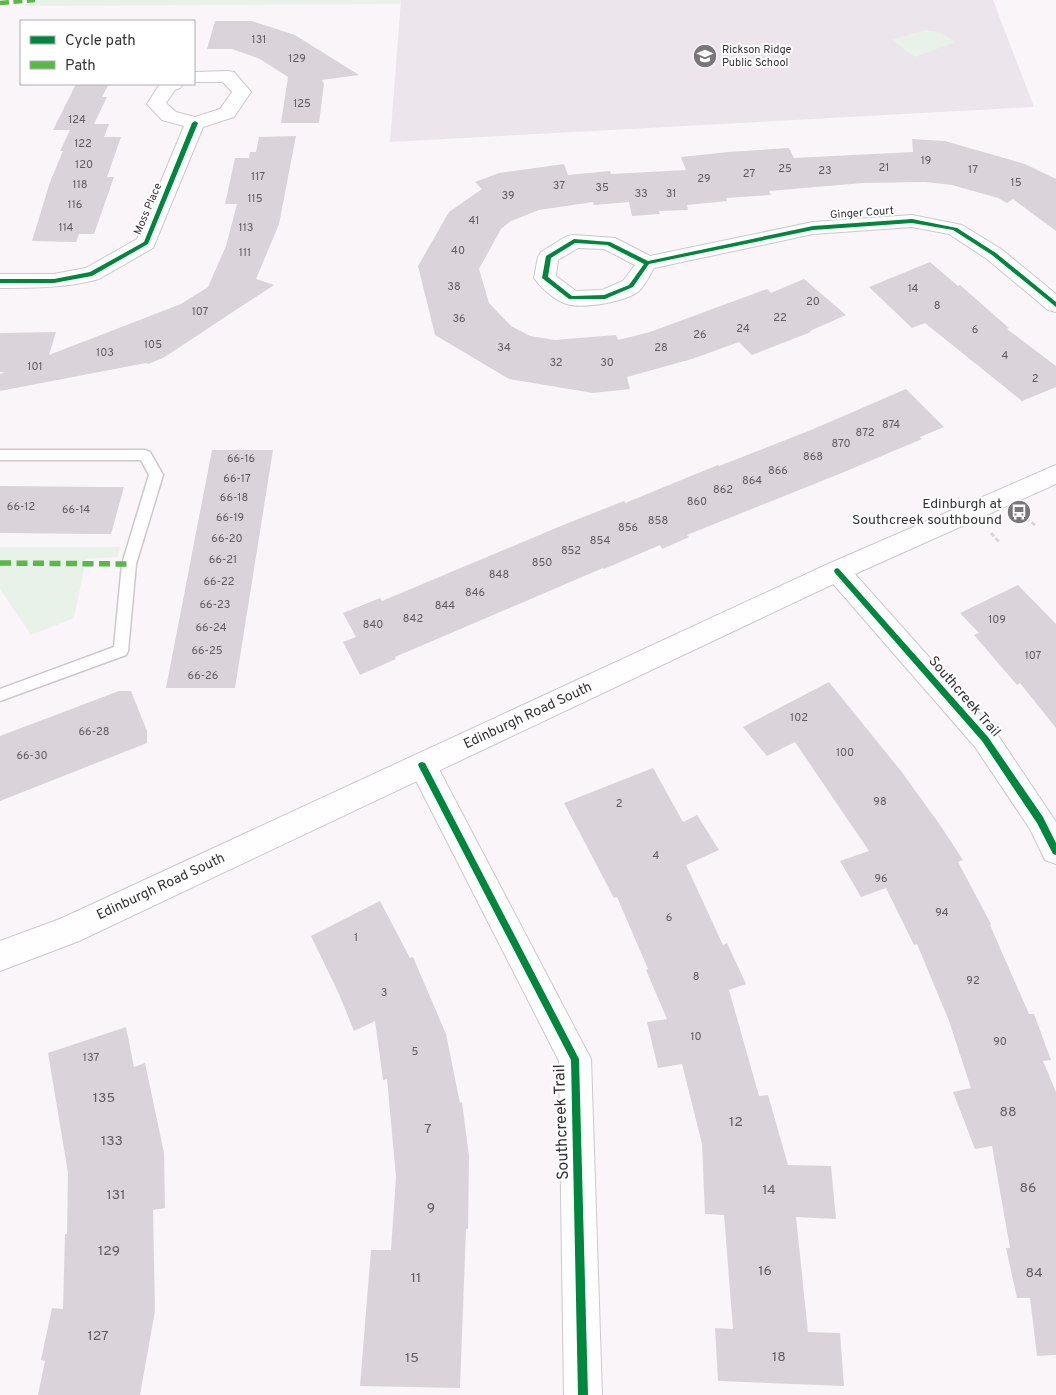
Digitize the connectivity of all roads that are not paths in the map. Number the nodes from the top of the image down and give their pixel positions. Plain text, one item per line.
1 (195, 77) edge
2 (171, 85) edge
3 (195, 123) junction
4 (647, 263) dead end
5 (0, 281) edge
6 (1056, 305) edge
7 (0, 455) edge
8 (1056, 474) edge
9 (837, 571) junction
10 (0, 695) edge
11 (422, 766) junction
12 (1056, 851) edge
13 (0, 956) edge
14 (583, 1395) edge

1 - 3 street
2 - 3 street
3 - 5 street, Moss Place
4 - 6 street, Ginger Court
7 - 10 lane
8 - 9 street, Edinburgh Road South
9 - 11 street, Edinburgh Road South
9 - 12 street, Southcreek Trail
11 - 13 street, Edinburgh Road South
11 - 14 street, Southcreek Trail

